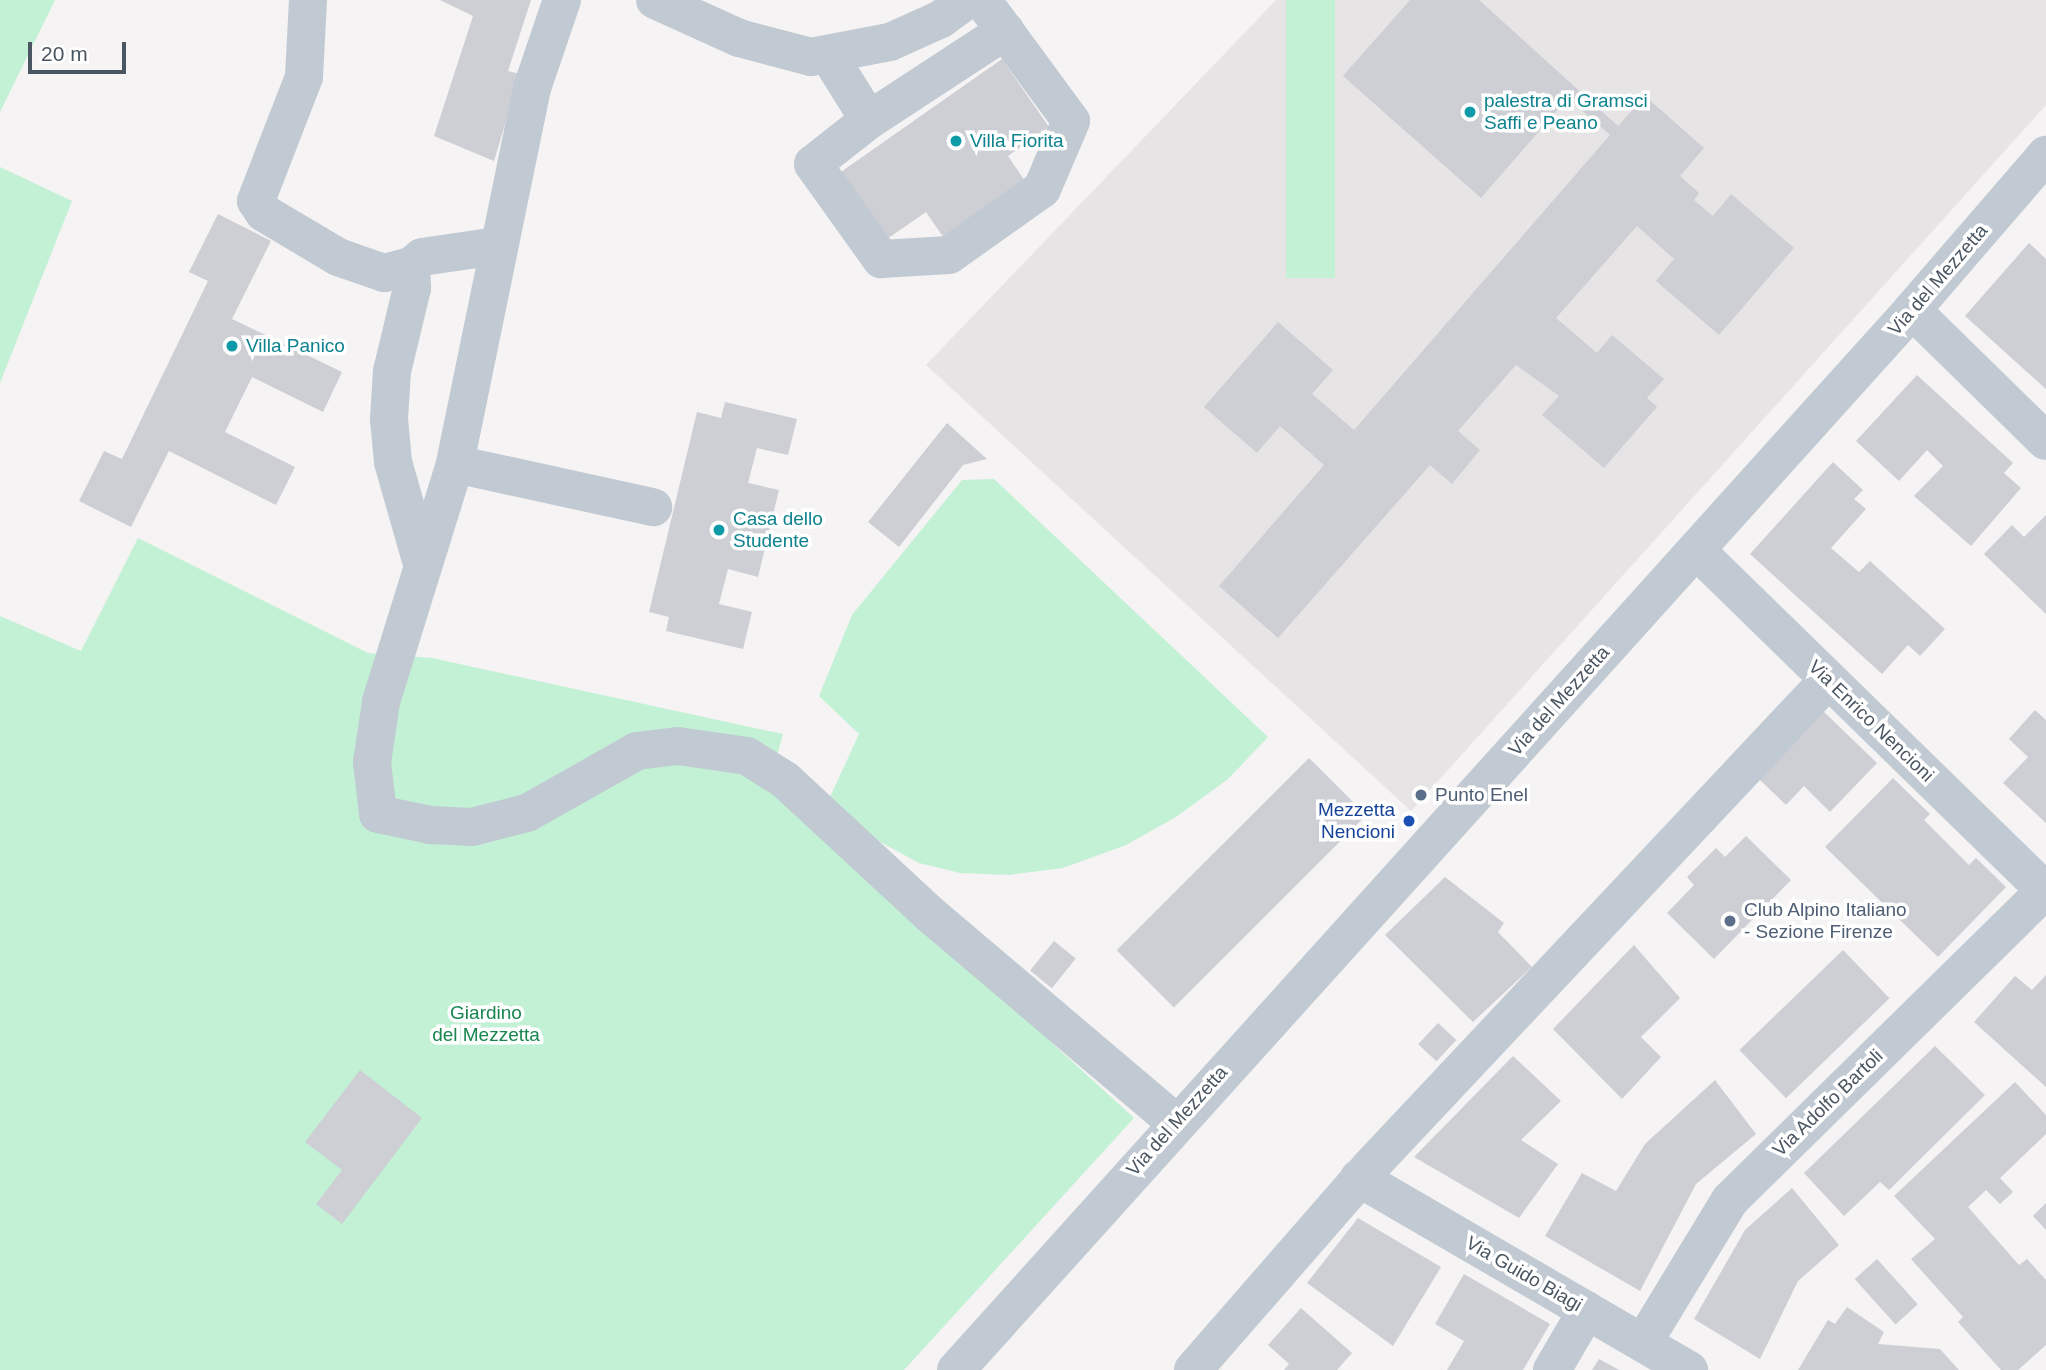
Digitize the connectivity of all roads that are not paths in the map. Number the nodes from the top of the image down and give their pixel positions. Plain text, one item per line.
1 (309, 0) edge
2 (562, 0) edge
3 (655, 0) edge
4 (967, 0) edge
5 (982, 0) edge
6 (723, 14) edge
7 (1004, 31) junction
8 (828, 56) junction
9 (869, 120) junction
10 (2046, 155) edge
11 (497, 246) junction
12 (411, 266) junction
13 (1912, 310) junction
14 (2046, 441) edge
15 (455, 464) junction
16 (653, 507) dead end
17 (1696, 550) junction
18 (423, 567) junction
19 (1828, 680) junction
20 (2046, 890) edge
21 (1175, 1122) junction
22 (1359, 1178) junction
23 (1587, 1310) junction
24 (1643, 1343) junction
25 (956, 1370) edge
26 (1193, 1370) edge
27 (1552, 1370) edge
28 (1689, 1370) edge

1 - 12 street
2 - 11 street
3 - 6 street
4 - 8 street
5 - 7 street
6 - 8 street
7 - 9 street
7 - 9 street
8 - 9 street
10 - 13 street, Via del Mezzetta
11 - 12 street
11 - 15 street
12 - 18 street
13 - 14 street
13 - 17 street, Via del Mezzetta
15 - 16 street
15 - 18 street
17 - 19 street, Via Enrico Nencioni
17 - 21 street, Via del Mezzetta
18 - 21 street
19 - 20 street, Via Enrico Nencioni
19 - 22 street
20 - 24 street, Via Adolfo Bartoli
21 - 25 street, Via del Mezzetta
22 - 23 street, Via Guido Biagi
22 - 26 street
23 - 24 street, Via Guido Biagi
23 - 27 street
24 - 28 street, Via Guido Biagi

